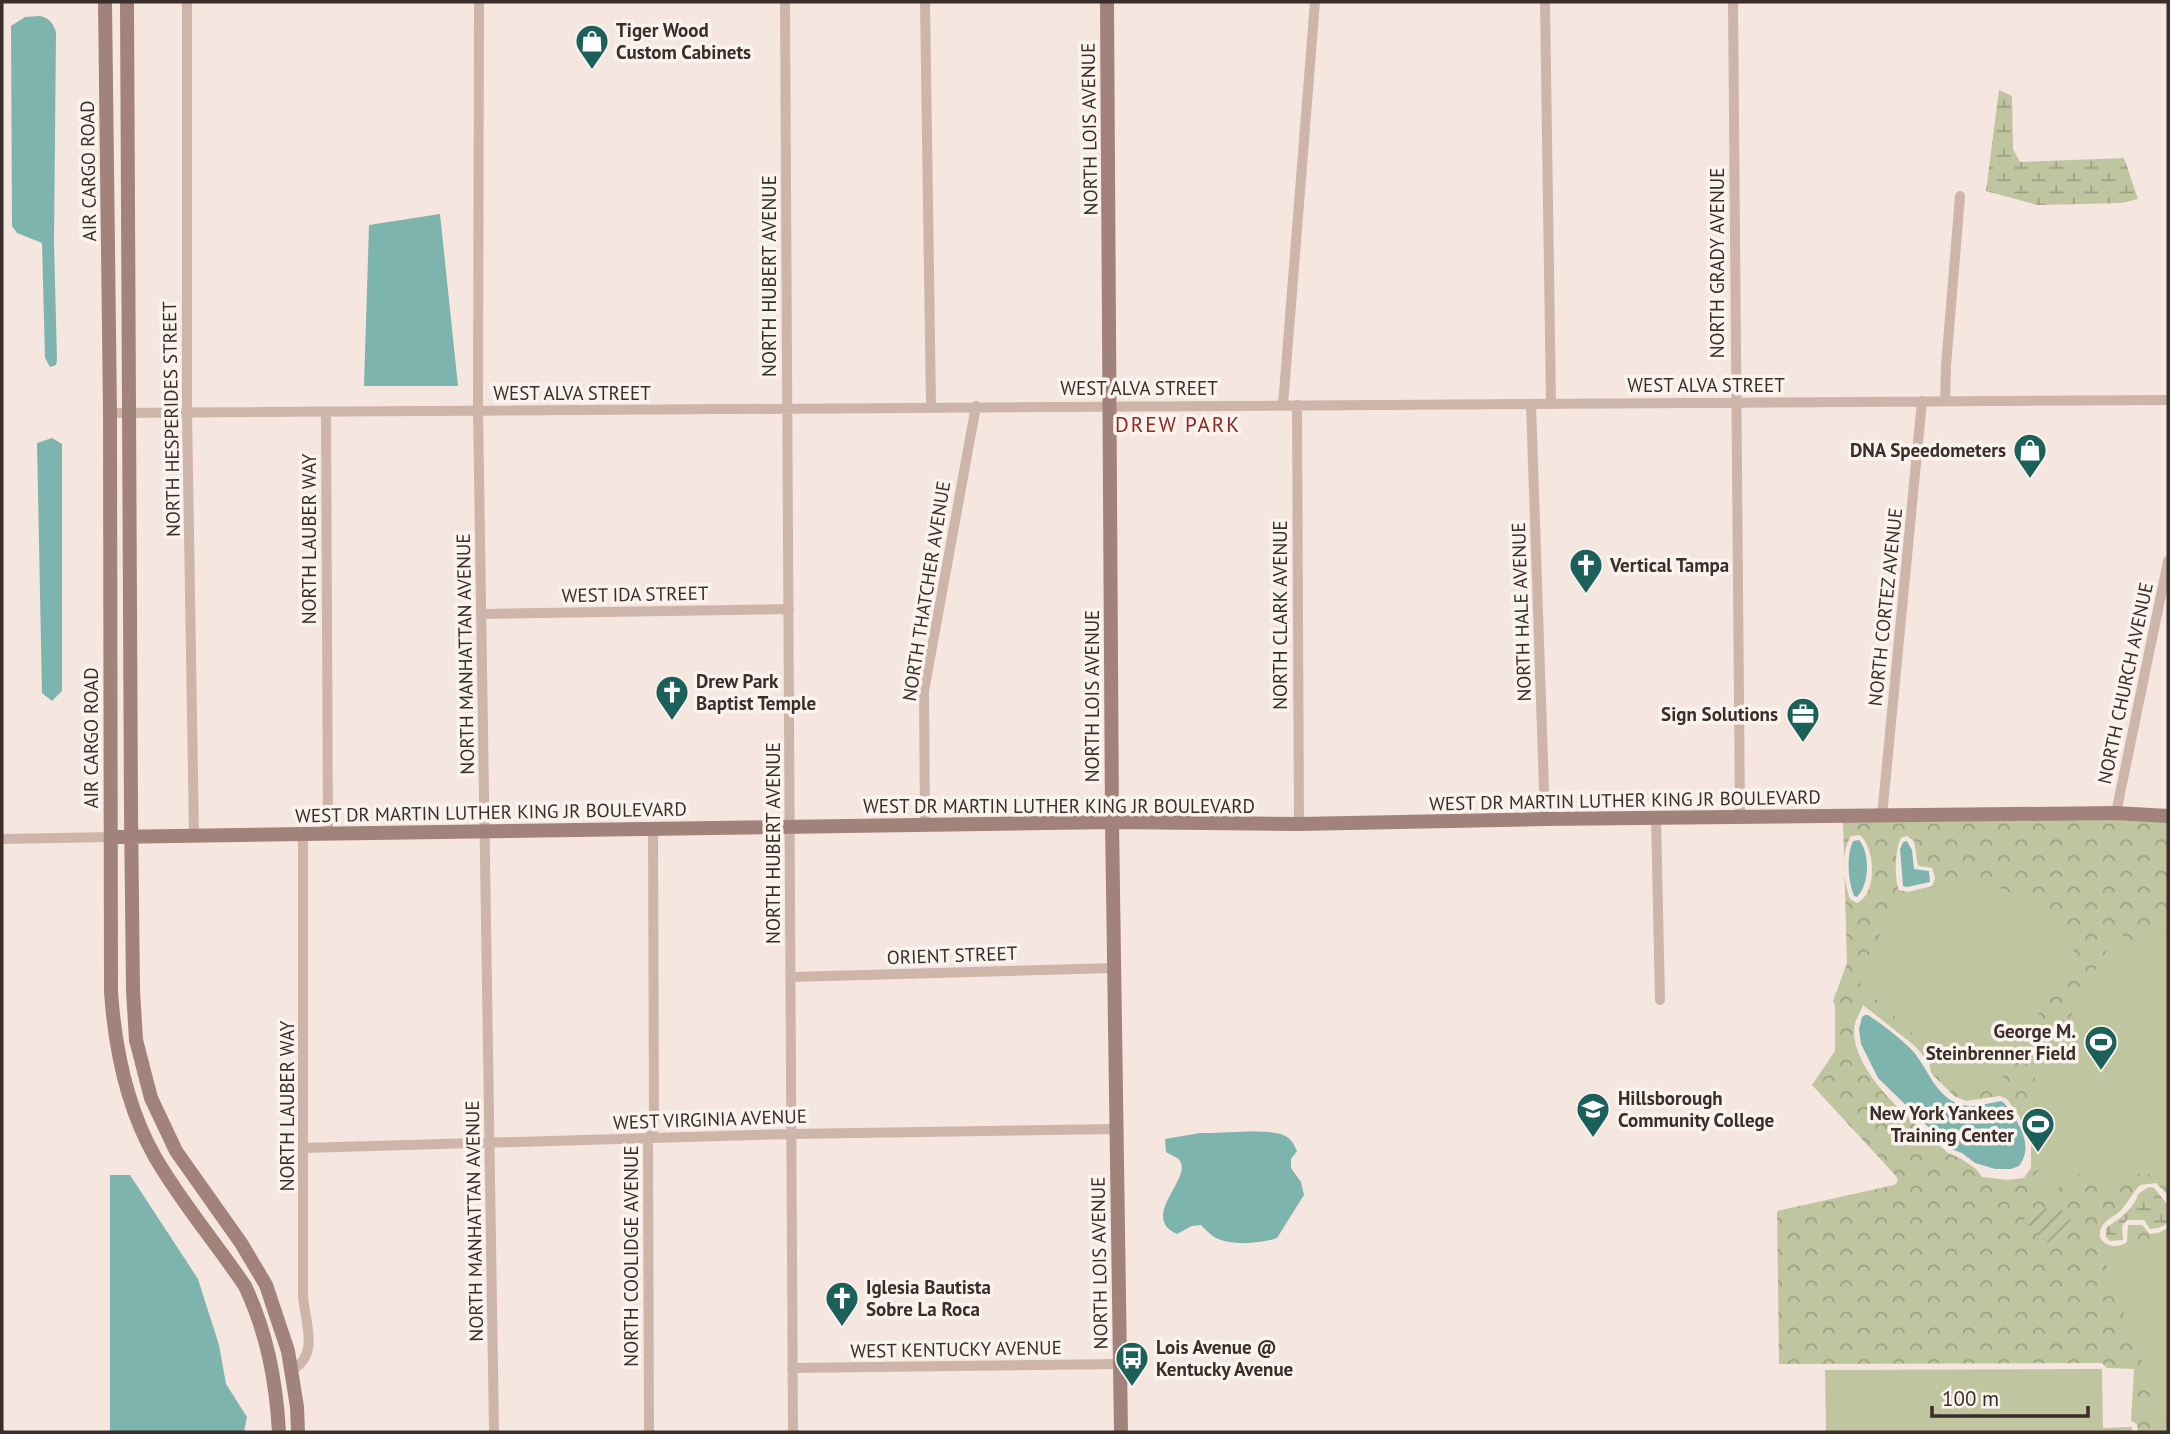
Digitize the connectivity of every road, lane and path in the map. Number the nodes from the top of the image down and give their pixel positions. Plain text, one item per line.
1 (105, 2) edge
2 (127, 2) edge
3 (187, 2) edge
4 (479, 2) edge
5 (785, 2) edge
6 (925, 2) edge
7 (1107, 2) edge
8 (1315, 2) edge
9 (1545, 2) edge
10 (1733, 2) edge
11 (1960, 196) dead end
12 (2168, 400) edge
13 (1922, 401) junction
14 (1945, 401) junction
15 (1736, 402) junction
16 (1531, 404) junction
17 (1551, 404) junction
18 (1283, 405) junction
19 (1297, 405) junction
20 (932, 406) junction
21 (976, 406) junction
22 (1109, 406) junction
23 (787, 409) junction
24 (478, 410) junction
25 (187, 412) junction
26 (326, 412) junction
27 (110, 413) junction
28 (128, 413) junction
29 (2168, 561) edge
30 (789, 610) junction
31 (482, 614) junction
32 (2168, 808) edge
33 (2116, 813) junction
34 (1882, 816) junction
35 (2168, 816) edge
36 (1740, 817) junction
37 (1656, 818) junction
38 (1545, 819) junction
39 (1112, 822) junction
40 (1298, 824) junction
41 (925, 825) junction
42 (791, 827) junction
43 (653, 830) junction
44 (486, 832) junction
45 (328, 833) junction
46 (303, 834) junction
47 (194, 836) junction
48 (111, 837) junction
49 (131, 837) junction
50 (2, 839) edge
51 (1114, 968) junction
52 (791, 977) junction
53 (1660, 1000) dead end
54 (1116, 1129) junction
55 (791, 1134) junction
56 (648, 1139) junction
57 (490, 1142) junction
58 (304, 1148) junction
59 (1120, 1364) junction
60 (792, 1368) junction
61 (292, 1370) junction
62 (279, 1432) edge
63 (298, 1432) edge
64 (494, 1432) edge
65 (649, 1432) edge
66 (793, 1432) edge
67 (1121, 1432) edge

1 - 27 street, AIR CARGO ROAD
2 - 28 street, AIR CARGO ROAD
3 - 25 street, NORTH HESPERIDES STREET
4 - 24 street, NORTH MANHATTAN AVENUE
5 - 23 street, NORTH HUBERT AVENUE
6 - 20 street
7 - 22 street, NORTH LOIS AVENUE
8 - 18 street
9 - 17 street
10 - 15 street, NORTH GRADY AVENUE
11 - 14 street
12 - 14 street, WEST ALVA STREET
13 - 14 street, WEST ALVA STREET
13 - 15 street, WEST ALVA STREET
13 - 34 street, NORTH CORTEZ AVENUE
15 - 17 street, WEST ALVA STREET
15 - 36 street, NORTH GRADY AVENUE
16 - 17 street, WEST ALVA STREET
16 - 19 street, WEST ALVA STREET
16 - 38 street, NORTH HALE AVENUE
18 - 19 street, WEST ALVA STREET
18 - 22 street, WEST ALVA STREET
19 - 40 street, NORTH CLARK AVENUE
20 - 21 street, WEST ALVA STREET
20 - 23 street, WEST ALVA STREET
21 - 22 street, WEST ALVA STREET
21 - 41 street, NORTH THATCHER AVENUE
22 - 39 street, NORTH LOIS AVENUE
23 - 24 street, WEST ALVA STREET
23 - 30 street, NORTH HUBERT AVENUE
24 - 26 street, WEST ALVA STREET
24 - 31 street, NORTH MANHATTAN AVENUE
25 - 26 street, WEST ALVA STREET
25 - 28 street, WEST ALVA STREET
25 - 47 street, NORTH HESPERIDES STREET
26 - 45 street, NORTH LAUBER WAY
27 - 28 street, WEST ALVA STREET
27 - 48 street, AIR CARGO ROAD
28 - 49 street, AIR CARGO ROAD
29 - 33 street, NORTH CHURCH AVENUE
30 - 31 street, WEST IDA STREET
30 - 42 street, NORTH HUBERT AVENUE
31 - 44 street, NORTH MANHATTAN AVENUE
32 - 33 street, WEST DR MARTIN LUTHER KING JR BOULEVARD
33 - 34 street, WEST DR MARTIN LUTHER KING JR BOULEVARD
33 - 35 street, WEST DR MARTIN LUTHER KING JR BOULEVARD
34 - 36 street, WEST DR MARTIN LUTHER KING JR BOULEVARD
36 - 37 street, WEST DR MARTIN LUTHER KING JR BOULEVARD
37 - 38 street, WEST DR MARTIN LUTHER KING JR BOULEVARD
37 - 53 street
38 - 40 street, WEST DR MARTIN LUTHER KING JR BOULEVARD
39 - 40 street, WEST DR MARTIN LUTHER KING JR BOULEVARD
39 - 41 street, WEST DR MARTIN LUTHER KING JR BOULEVARD
39 - 51 street, NORTH LOIS AVENUE
41 - 42 street, WEST DR MARTIN LUTHER KING JR BOULEVARD
42 - 43 street, WEST DR MARTIN LUTHER KING JR BOULEVARD
42 - 52 street, NORTH HUBERT AVENUE
43 - 44 street, WEST DR MARTIN LUTHER KING JR BOULEVARD
43 - 56 street, NORTH COOLIDGE AVENUE
44 - 45 street, WEST DR MARTIN LUTHER KING JR BOULEVARD
44 - 57 street, NORTH MANHATTAN AVENUE
45 - 46 street, WEST DR MARTIN LUTHER KING JR BOULEVARD
46 - 47 street, WEST DR MARTIN LUTHER KING JR BOULEVARD
46 - 58 street, NORTH LAUBER WAY
47 - 49 street, WEST DR MARTIN LUTHER KING JR BOULEVARD
48 - 49 street, WEST DR MARTIN LUTHER KING JR BOULEVARD
48 - 50 street, WEST DR MARTIN LUTHER KING JR BOULEVARD
48 - 62 street, AIR CARGO ROAD
49 - 61 street, AIR CARGO ROAD
51 - 52 street, ORIENT STREET
51 - 54 street, NORTH LOIS AVENUE
52 - 55 street, NORTH HUBERT AVENUE
54 - 55 street, WEST VIRGINIA AVENUE
54 - 59 street, NORTH LOIS AVENUE
55 - 56 street, WEST VIRGINIA AVENUE
55 - 60 street, NORTH HUBERT AVENUE
56 - 57 street, WEST VIRGINIA AVENUE
56 - 65 street, NORTH COOLIDGE AVENUE
57 - 58 street, WEST VIRGINIA AVENUE
57 - 64 street, NORTH MANHATTAN AVENUE
58 - 61 street, NORTH LAUBER WAY
59 - 60 street, WEST KENTUCKY AVENUE
59 - 67 street, NORTH LOIS AVENUE
60 - 66 street, NORTH HUBERT AVENUE
61 - 63 street, AIR CARGO ROAD

